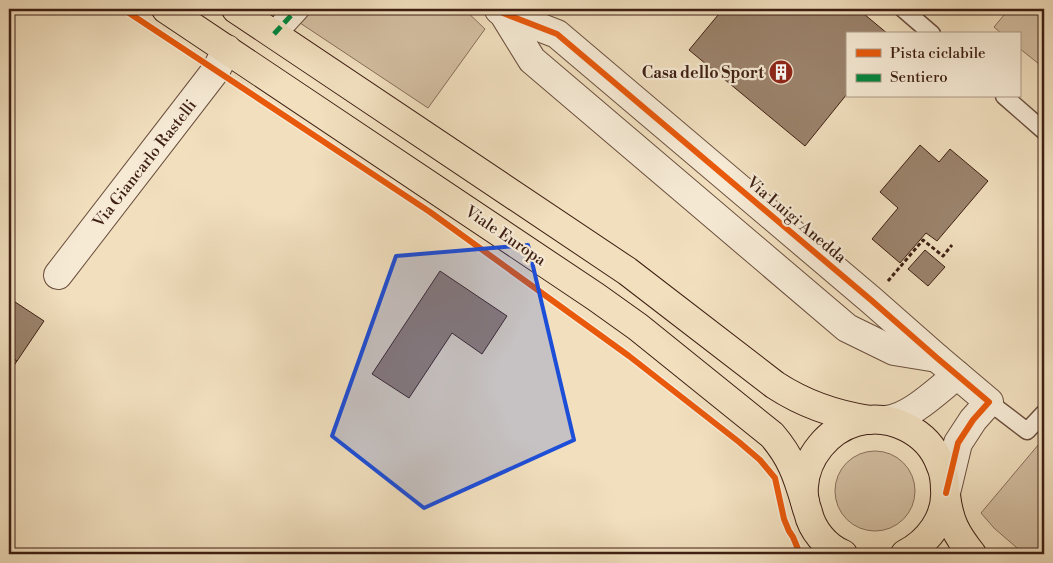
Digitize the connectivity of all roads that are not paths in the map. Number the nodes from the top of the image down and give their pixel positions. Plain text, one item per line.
1 (166, 9) edge
2 (236, 9) edge
3 (297, 9) edge
4 (903, 9) edge
5 (500, 11) edge
6 (930, 32) edge
7 (274, 34) junction
8 (227, 49) junction
9 (1006, 98) edge
10 (1044, 131) edge
11 (58, 274) dead end
12 (947, 366) junction
13 (989, 402) junction
14 (1044, 413) edge
15 (878, 420) junction
16 (946, 493) junction
17 (807, 510) junction
18 (816, 554) edge
19 (843, 554) edge
20 (905, 554) edge
21 (972, 554) edge

1 - 8 main road, Viale Europa
2 - 7 main road
3 - 7 street
4 - 6 lane
5 - 12 street, Via Luigi Anedda
5 - 12 street, Via Luigi Anedda
7 - 15 main road
8 - 11 street, Via Giancarlo Rastelli
8 - 17 main road, Viale Europa
9 - 10 lane
12 - 13 street, Via Luigi Anedda
12 - 15 street
13 - 14 lane
13 - 16 street
15 - 16 main road
15 - 17 main road
16 - 20 main road
16 - 21 main road
17 - 18 street
17 - 19 main road, Viale Europa

